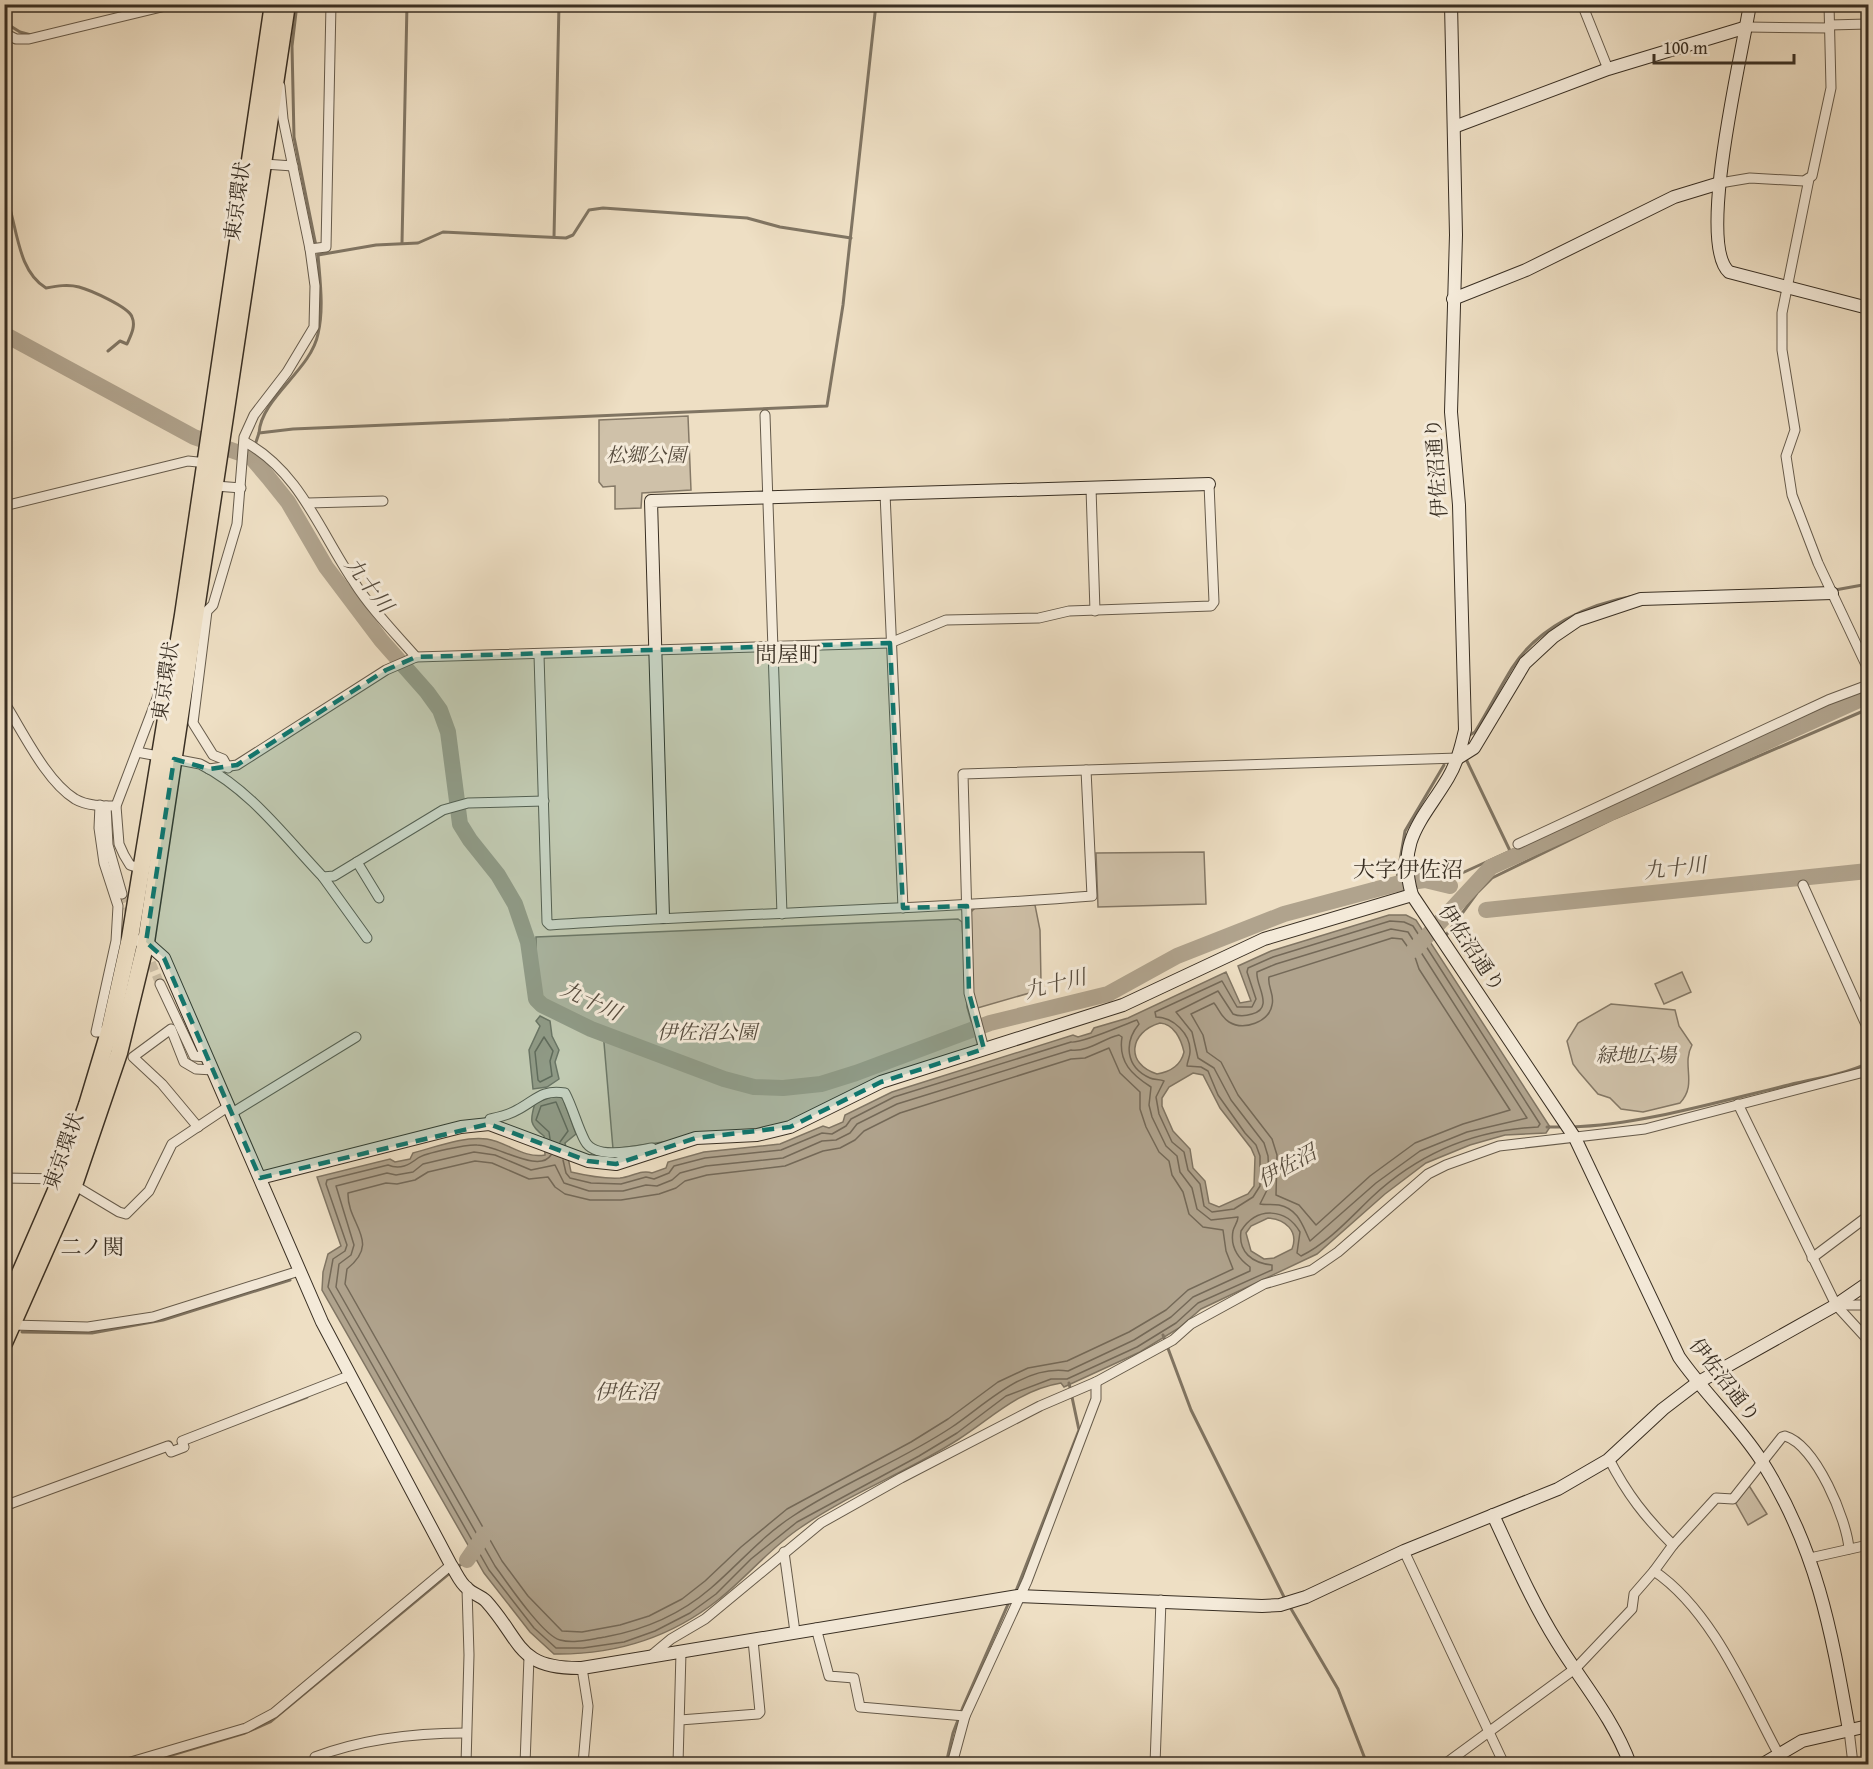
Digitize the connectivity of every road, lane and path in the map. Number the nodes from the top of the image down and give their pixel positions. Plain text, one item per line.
1 (174, 4) edge
2 (273, 4) edge
3 (287, 4) edge
4 (331, 4) edge
5 (1451, 4) edge
6 (1582, 4) edge
7 (1750, 4) edge
8 (1829, 4) edge
9 (1869, 24) edge
10 (1746, 27) junction
11 (1829, 27) junction
12 (4, 33) edge
13 (279, 66) junction
14 (1608, 69) junction
15 (1454, 127) junction
16 (264, 164) junction
17 (293, 166) junction
18 (1809, 179) junction
19 (1720, 183) junction
20 (310, 249) junction
21 (1788, 287) junction
22 (1453, 299) junction
23 (1869, 308) edge
24 (765, 415) dead end
25 (217, 434) junction
26 (244, 440) junction
27 (207, 463) junction
28 (1209, 484) joint
29 (216, 486) junction
30 (241, 488) junction
31 (1091, 488) junction
32 (885, 493) junction
33 (767, 498) junction
34 (383, 501) dead end
35 (308, 503) junction
36 (4, 506) edge
37 (1832, 593) junction
38 (1095, 611) junction
39 (201, 614) junction
40 (890, 643) junction
41 (774, 648) junction
42 (654, 652) junction
43 (539, 655) junction
44 (416, 657) junction
45 (1869, 669) edge
46 (1869, 685) edge
47 (171, 692) junction
48 (4, 702) edge
49 (137, 752) junction
50 (167, 758) junction
51 (1458, 758) junction
52 (228, 768) junction
53 (209, 769) junction
54 (1086, 770) junction
55 (544, 801) junction
56 (107, 806) junction
57 (1518, 844) dead end
58 (357, 862) junction
59 (142, 869) junction
60 (323, 877) junction
61 (1803, 885) dead end
62 (1411, 892) junction
63 (122, 894) tunnel mouth
64 (379, 898) dead end
65 (967, 906) junction
66 (903, 908) junction
67 (782, 914) junction
68 (663, 917) junction
69 (367, 938) dead end
70 (138, 940) junction
71 (160, 984) tunnel mouth
72 (1869, 1029) edge
73 (109, 1032) junction
74 (356, 1037) dead end
75 (982, 1042) junction
76 (207, 1057) junction
77 (213, 1070) junction
78 (1869, 1071) edge
79 (1738, 1104) junction
80 (230, 1110) junction
81 (489, 1124) junction
82 (198, 1127) junction
83 (1575, 1138) junction
84 (678, 1144) junction
85 (260, 1178) junction
86 (4, 1179) edge
87 (67, 1182) junction
88 (1869, 1216) edge
89 (1812, 1258) junction
90 (299, 1271) junction
91 (1869, 1283) edge
92 (1836, 1305) junction
93 (1869, 1305) edge
94 (8, 1318) edge
95 (1869, 1340) edge
96 (4, 1343) edge
97 (351, 1375) junction
98 (1096, 1382) junction
99 (1697, 1383) junction
100 (1610, 1459) junction
101 (1762, 1462) junction
102 (4, 1506) edge
103 (1493, 1515) junction
104 (1673, 1545) junction
105 (1869, 1545) edge
106 (1849, 1549) junction
107 (1404, 1551) junction
108 (784, 1552) junction
109 (1810, 1558) junction
110 (451, 1565) junction
111 (1654, 1571) junction
112 (467, 1589) junction
113 (1018, 1596) junction
114 (1161, 1600) junction
115 (816, 1628) junction
116 (795, 1632) junction
117 (753, 1640) junction
118 (681, 1652) junction
119 (653, 1654) junction
120 (529, 1657) junction
121 (582, 1668) junction
122 (1576, 1668) junction
123 (965, 1716) junction
124 (680, 1720) junction
125 (1869, 1726) edge
126 (1849, 1730) junction
127 (466, 1732) junction
128 (1488, 1733) junction
129 (1779, 1755) junction
130 (4, 1760) edge
131 (6, 1764) edge
132 (124, 1764) edge
133 (318, 1764) edge
134 (466, 1764) edge
135 (470, 1764) edge
136 (525, 1764) edge
137 (583, 1764) edge
138 (678, 1764) edge
139 (951, 1764) edge
140 (1155, 1764) edge
141 (1445, 1764) edge
142 (1504, 1764) edge
143 (1630, 1764) edge
144 (1763, 1764) edge
145 (1853, 1764) edge

1 - 12 street
2 - 25 highway, 東京環状
3 - 13 highway, 東京環状
4 - 20 street
5 - 15 street, 伊佐沼通り
6 - 14 street
7 - 10 street
8 - 11 street
9 - 11 street
10 - 11 street
10 - 14 street
10 - 19 street
11 - 18 street
13 - 16 highway, 東京環状
13 - 17 street
14 - 15 street
15 - 22 street, 伊佐沼通り
16 - 17 street
16 - 25 highway, 東京環状
17 - 20 street
18 - 19 street
18 - 21 street
19 - 21 street
19 - 22 street
20 - 26 street
21 - 23 street
21 - 37 street
22 - 51 street, 伊佐沼通り
24 - 33 street
25 - 26 street
25 - 27 highway, 東京環状
25 - 29 highway, 東京環状
26 - 30 street
26 - 35 street
27 - 36 street
27 - 47 highway, 東京環状
28 - 31 street
28 - 38 street
29 - 30 street
29 - 39 highway, 東京環状
30 - 39 street
31 - 32 street
31 - 38 street
32 - 33 street
32 - 40 street
33 - 41 street
33 - 42 street
34 - 35 street
35 - 44 street
37 - 45 street
37 - 51 street
38 - 40 street
39 - 50 highway, 東京環状
39 - 52 street
40 - 41 street
40 - 66 street
41 - 42 street
41 - 67 street
42 - 43 street
42 - 68 street
43 - 44 street
43 - 55 street
44 - 52 street
46 - 57 street
47 - 49 street
47 - 50 highway, 東京環状
48 - 56 street
49 - 50 street
49 - 56 street
50 - 53 street
50 - 59 highway, 東京環状
50 - 70 highway, 東京環状
51 - 54 street
51 - 62 street, 伊佐沼通り
52 - 53 street
53 - 60 street
54 - 65 street
54 - 65 street
55 - 58 street
55 - 68 street
56 - 59 street
56 - 63 street
56 - 73 street
58 - 60 street
58 - 64 street
59 - 70 highway, 東京環状
60 - 69 street
61 - 72 street
62 - 75 street
62 - 83 street, 伊佐沼通り
65 - 66 street
65 - 75 street
66 - 67 street
67 - 68 street
70 - 73 highway, 東京環状
70 - 76 street
70 - 87 highway, 東京環状
71 - 76 street
73 - 87 highway, 東京環状
74 - 80 street
75 - 84 street
76 - 77 street
77 - 80 street
77 - 82 street
78 - 79 street
79 - 83 street
79 - 89 street
80 - 82 street
80 - 85 street
81 - 84 street
81 - 84 street
81 - 85 street
82 - 87 street
83 - 98 street
83 - 99 street, 伊佐沼通り
85 - 90 street
86 - 87 street
87 - 94 highway, 東京環状
88 - 89 street
89 - 92 street
90 - 94 street
90 - 97 street
91 - 92 street
92 - 93 street
92 - 95 street
92 - 99 street
94 - 96 highway, 東京環状
97 - 102 street
97 - 110 street
98 - 108 street
98 - 113 street
99 - 100 street
99 - 101 street, 伊佐沼通り
100 - 103 street
100 - 104 street
101 - 104 street
101 - 106 street
101 - 109 street, 伊佐沼通り
103 - 107 street
103 - 122 street
104 - 111 street
105 - 106 street
106 - 109 street
107 - 114 street
107 - 128 street
108 - 116 street
108 - 119 street
109 - 126 street, 伊佐沼通り
110 - 112 street
110 - 132 street
111 - 122 street
111 - 129 street
112 - 120 street
112 - 127 street
113 - 114 street
113 - 115 street
113 - 123 street
114 - 140 street
115 - 116 street
115 - 123 street
116 - 117 street
117 - 118 street
117 - 124 street
118 - 119 street
118 - 124 street
119 - 121 street
120 - 121 street
120 - 136 street
121 - 137 street
122 - 128 street
122 - 143 street
123 - 139 street
124 - 138 street
125 - 126 street
126 - 129 street
126 - 145 street
127 - 133 street
127 - 134 street
128 - 141 street
128 - 142 street
129 - 144 street
130 - 131 street
134 - 135 street

